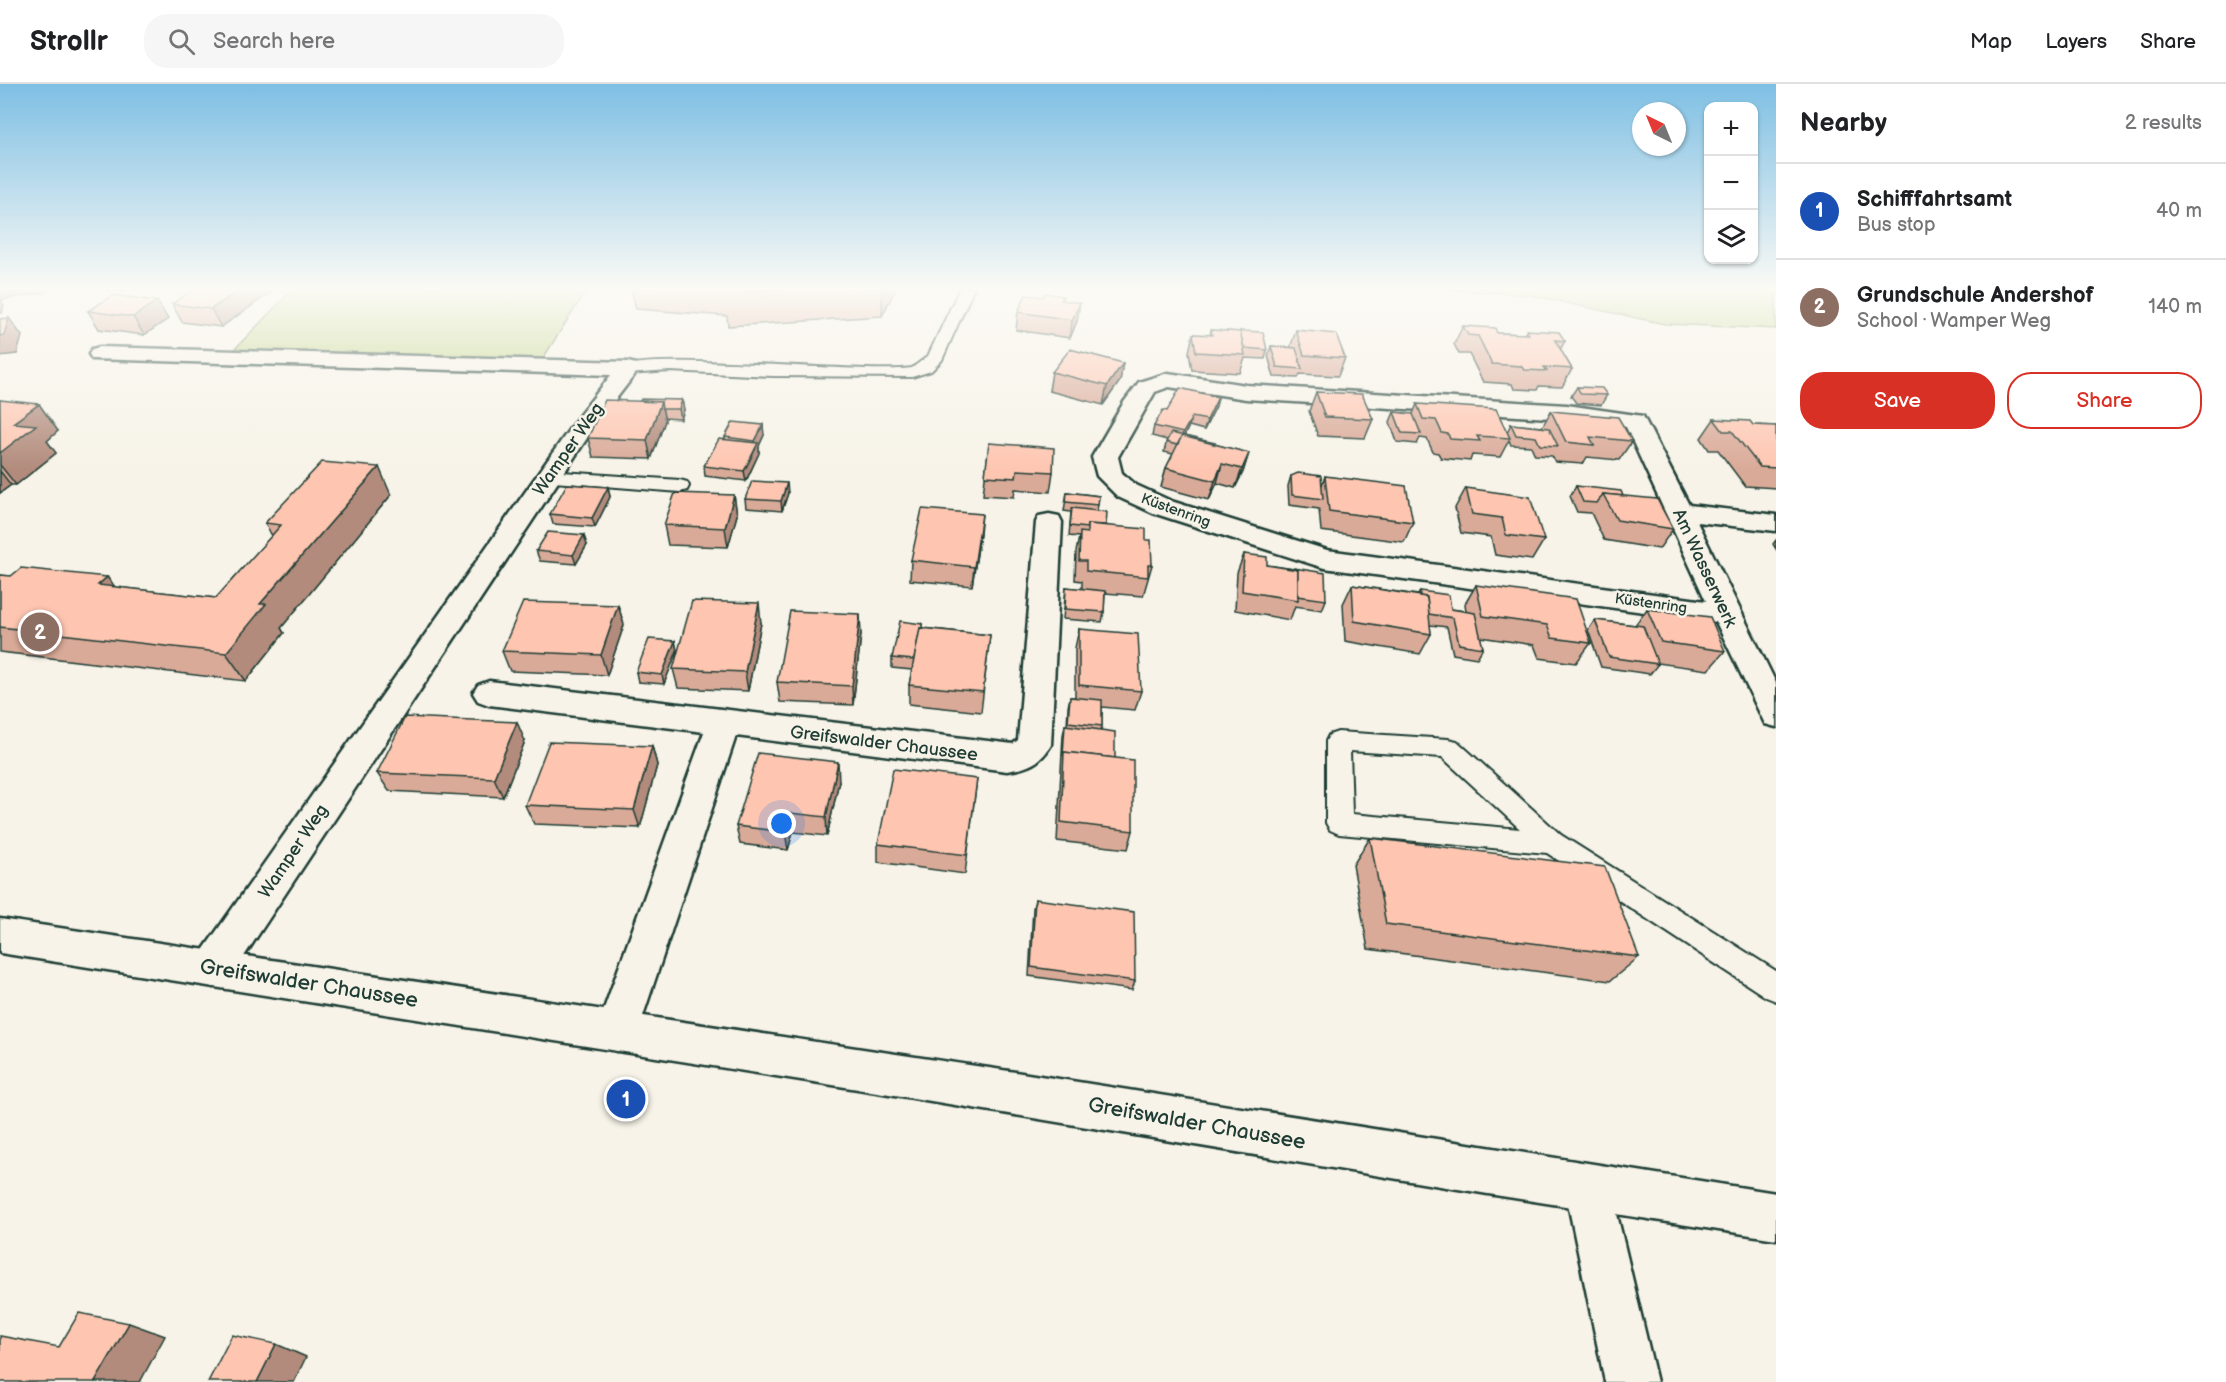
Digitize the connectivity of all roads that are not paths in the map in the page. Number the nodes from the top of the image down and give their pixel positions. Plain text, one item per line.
1 (940, 349) edge
2 (100, 354) dead end
3 (628, 369) junction
4 (1635, 421) joint
5 (548, 477) junction
6 (681, 486) dead end
7 (1680, 512) junction
8 (1049, 522) dead end
9 (1776, 523) edge
10 (1725, 613) junction
11 (489, 693) dead end
12 (1776, 715) edge
13 (724, 723) junction
14 (1552, 843) junction
15 (0, 936) edge
16 (213, 969) junction
17 (1776, 987) edge
18 (618, 1031) junction
19 (1588, 1189) junction
20 (1776, 1216) edge
21 (1631, 1382) edge

1 - 3 lane
2 - 3 street
3 - 5 street, Wamper Weg
4 - 7 street, Am Wasserwerk
4 - 10 street, Küstenring
5 - 6 lane
5 - 16 street, Wamper Weg
7 - 9 street
7 - 10 street, Am Wasserwerk
8 - 13 street, Greifswalder Chaussee
10 - 12 street, Am Wasserwerk
11 - 13 street, Greifswalder Chaussee
13 - 18 street
14 - 14 lane
14 - 17 lane
15 - 16 street, Greifswalder Chaussee
16 - 18 street, Greifswalder Chaussee
18 - 19 street, Greifswalder Chaussee
19 - 20 street, Greifswalder Chaussee
19 - 21 street

